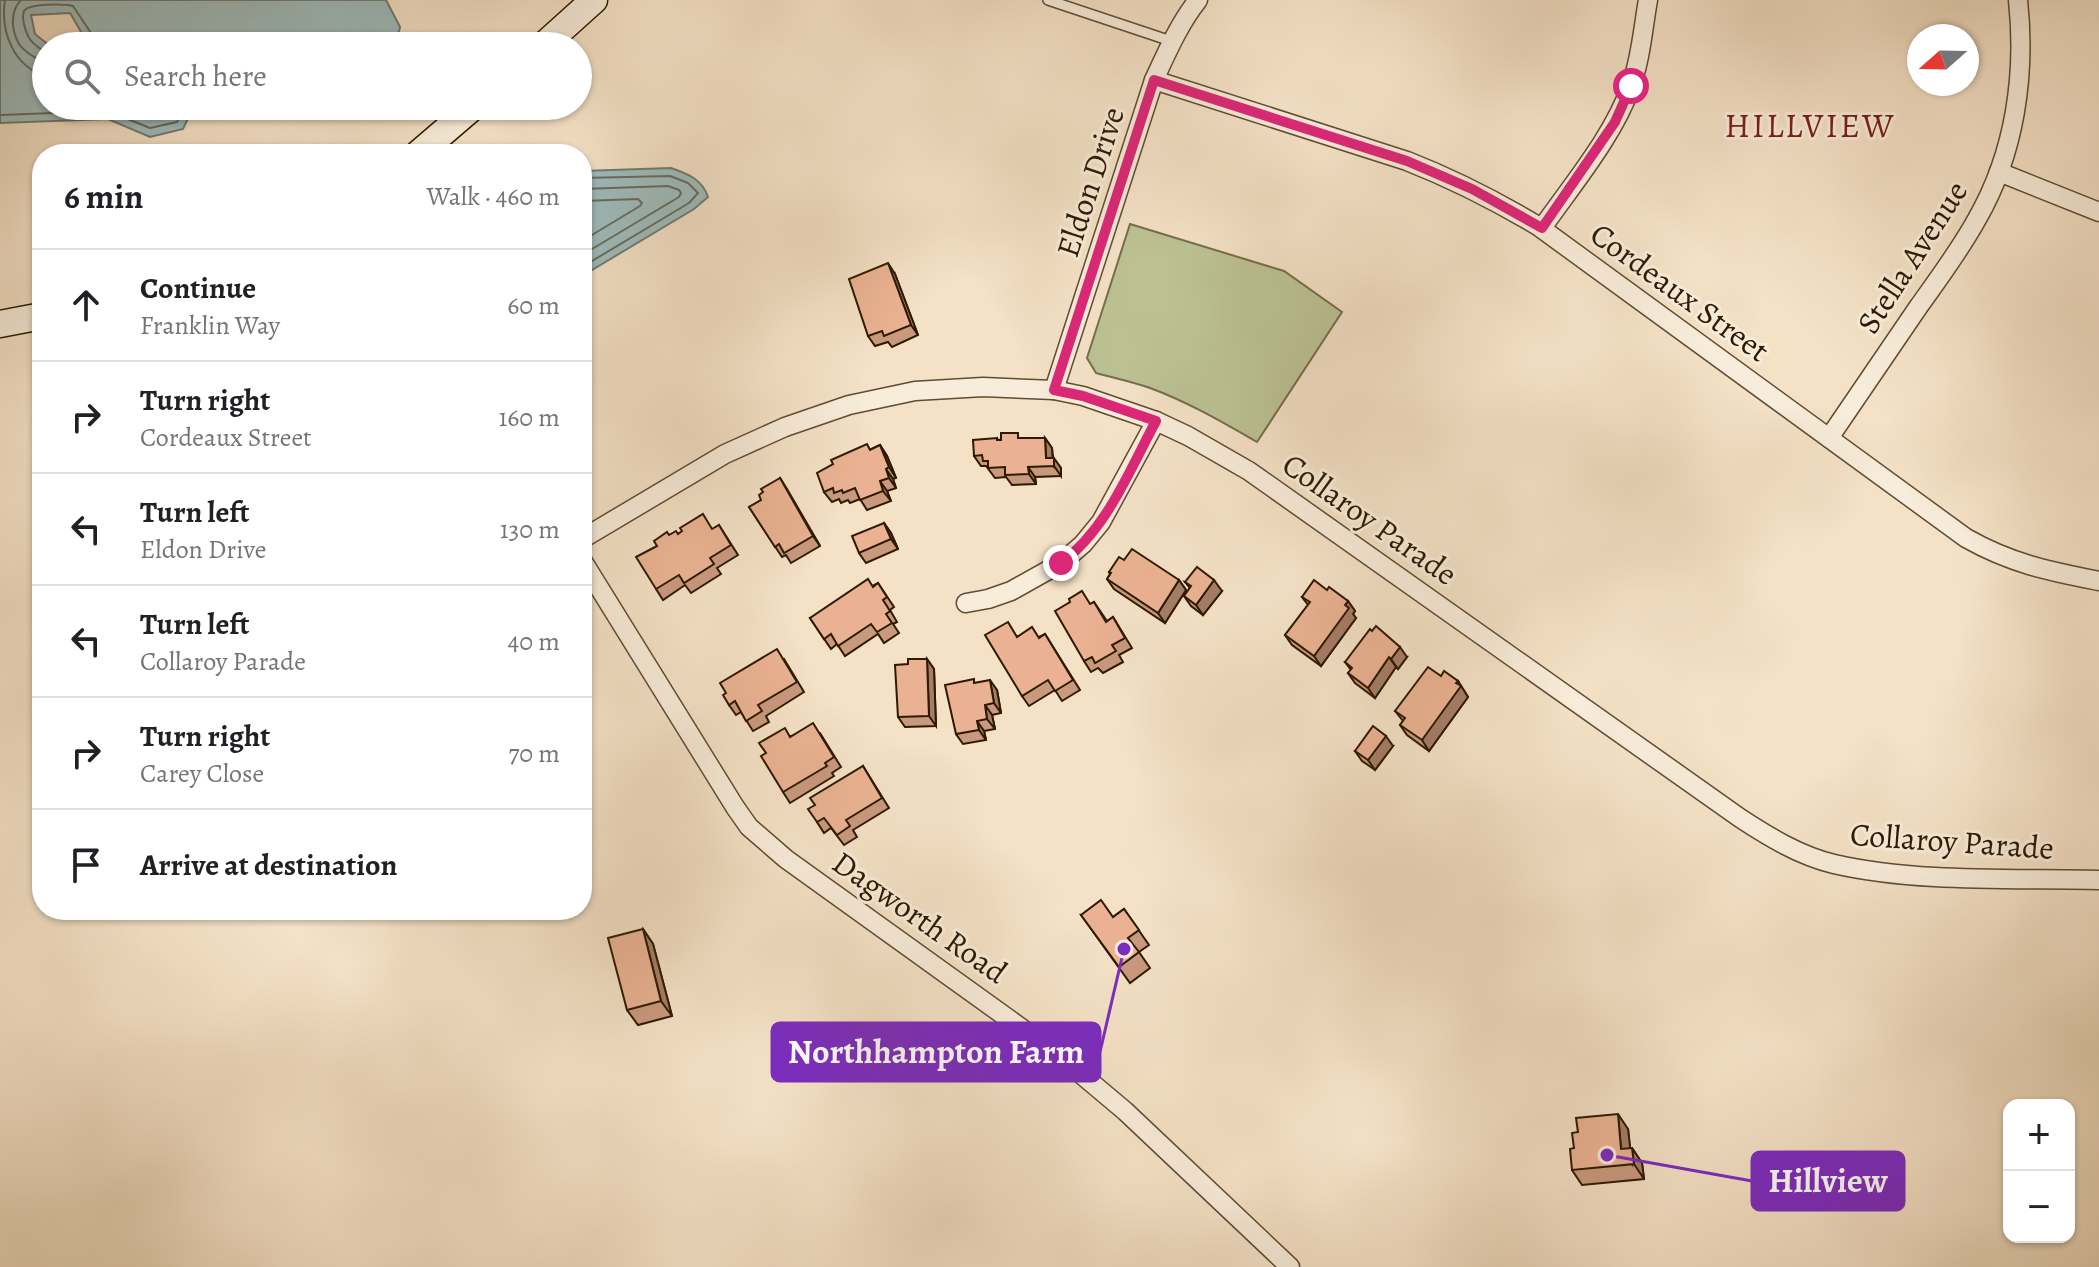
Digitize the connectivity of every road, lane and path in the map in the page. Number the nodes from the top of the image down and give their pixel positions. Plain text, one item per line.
1 (594, 0) edge
2 (1048, 0) edge
3 (1198, 0) edge
4 (1648, 0) edge
5 (2018, 0) edge
6 (559, 32) edge
7 (1171, 41) junction
8 (1154, 80) junction
9 (458, 120) edge
10 (430, 144) edge
11 (1999, 172) junction
12 (2099, 212) edge
13 (1542, 228) junction
14 (32, 318) edge
15 (0, 324) edge
16 (1054, 390) junction
17 (1156, 421) junction
18 (1829, 438) junction
19 (592, 533) edge
20 (592, 576) edge
21 (2099, 581) edge
22 (966, 603) dead end
23 (2099, 880) edge
24 (1290, 1267) edge

1 - 6 street
2 - 7 lane
3 - 7 street, Eldon Drive
4 - 13 street
5 - 11 street, Stella Avenue
7 - 8 street, Eldon Drive
8 - 13 street, Cordeaux Street
8 - 16 street, Eldon Drive
9 - 10 street
11 - 12 street
11 - 18 street, Stella Avenue
13 - 18 street, Cordeaux Street
14 - 15 street
16 - 17 street, Collaroy Parade
16 - 19 street, Collaroy Parade
17 - 22 street
17 - 23 street, Collaroy Parade
18 - 21 street, Cordeaux Street
20 - 24 street, Dagworth Road

